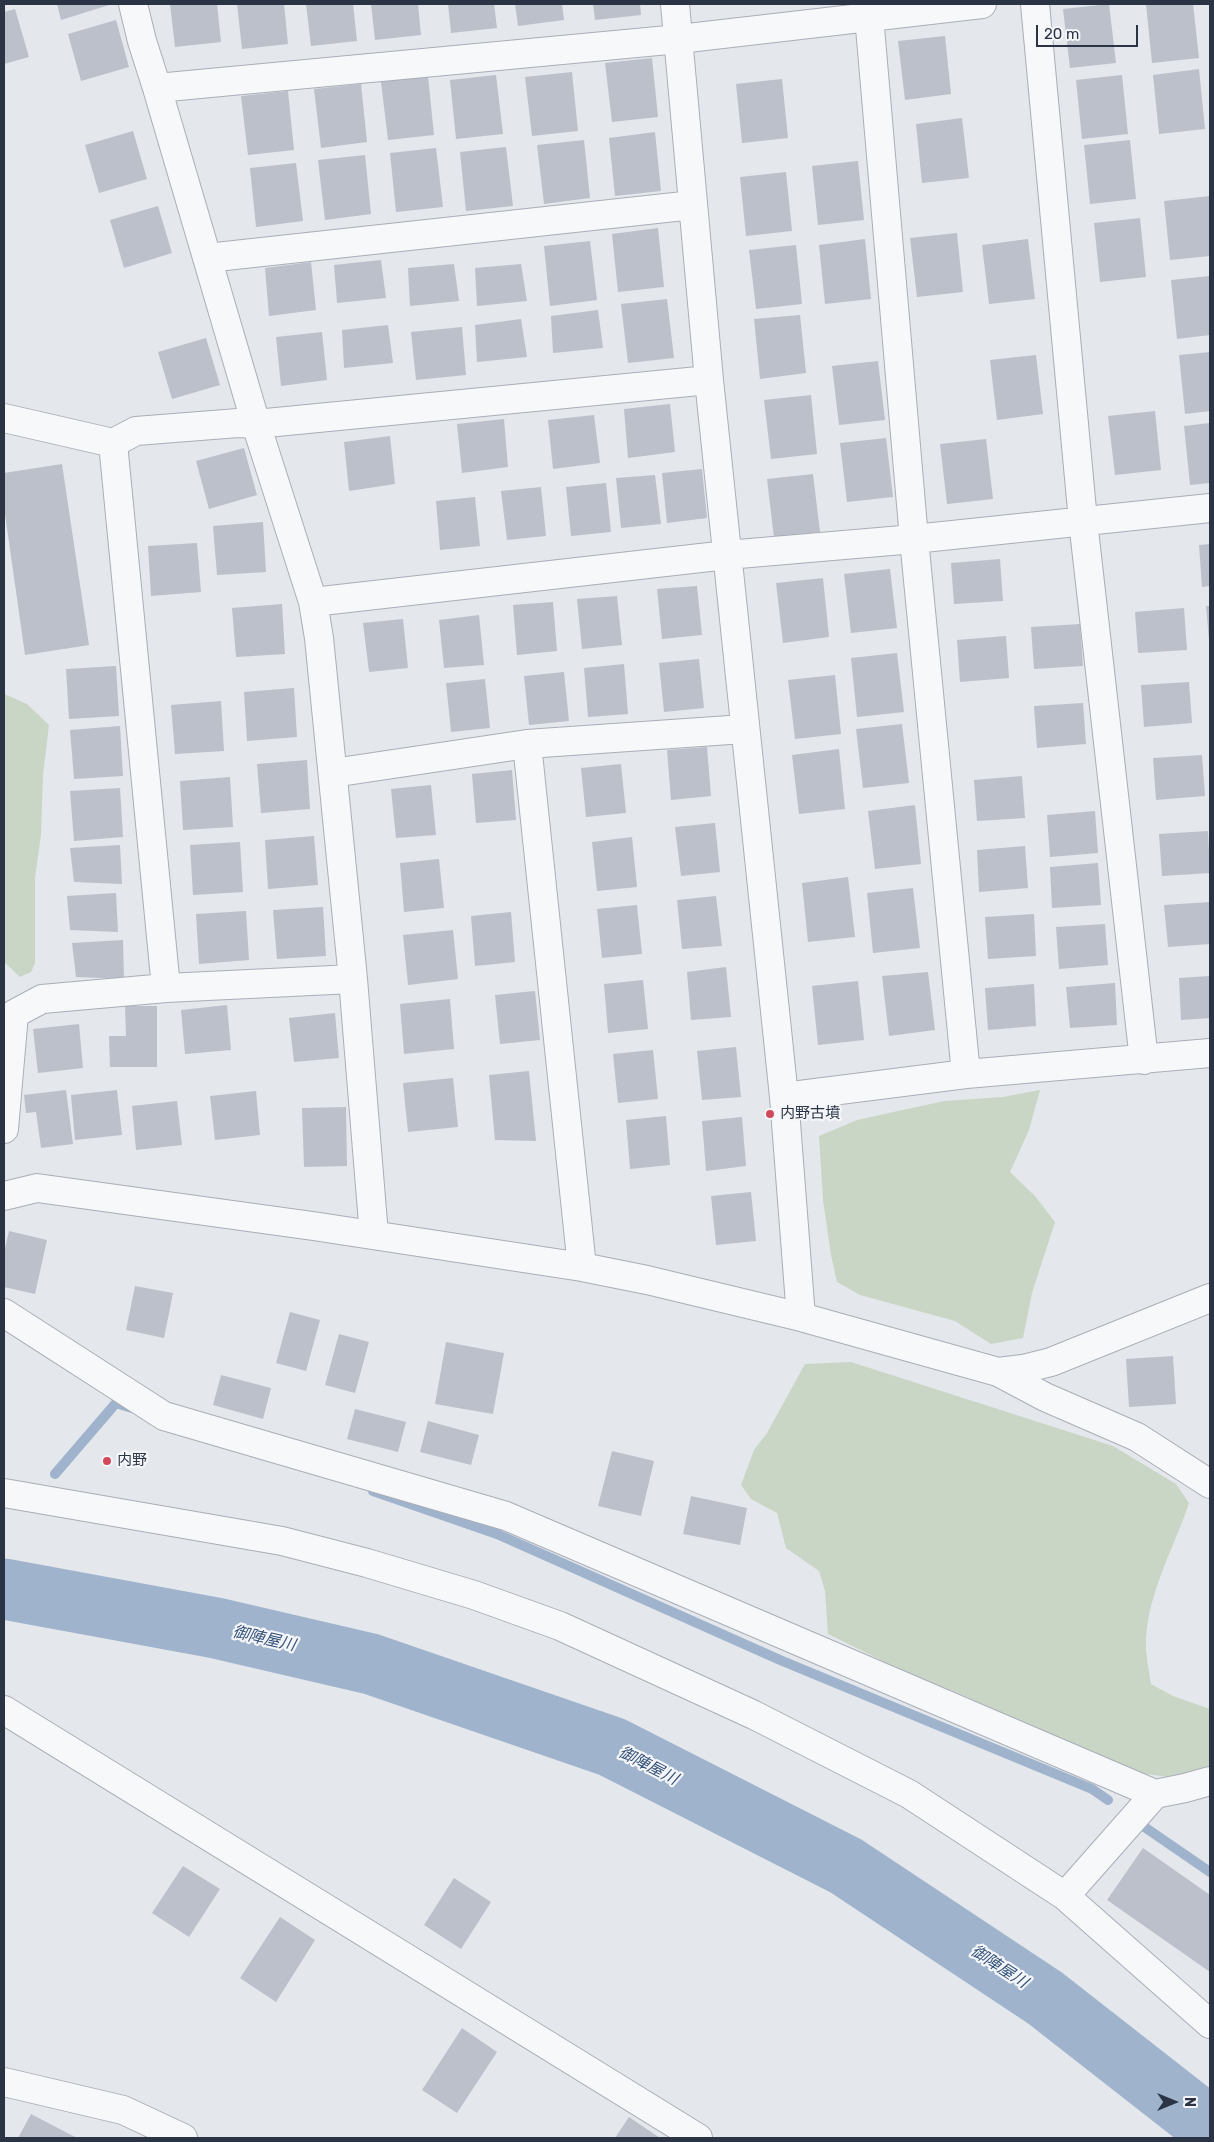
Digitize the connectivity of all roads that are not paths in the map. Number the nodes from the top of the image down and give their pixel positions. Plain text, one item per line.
1 (133, 4) edge
2 (675, 4) edge
3 (982, 4) edge
4 (1035, 4) edge
5 (869, 16) junction
6 (679, 39) junction
7 (158, 88) junction
8 (693, 205) junction
9 (206, 258) junction
10 (709, 380) junction
11 (4, 418) edge
12 (256, 424) junction
13 (101, 440) junction
14 (1210, 508) edge
15 (1083, 521) junction
16 (914, 539) junction
17 (727, 555) junction
18 (313, 602) junction
19 (744, 729) junction
20 (527, 744) junction
21 (333, 773) junction
22 (352, 979) junction
23 (166, 988) junction
24 (9, 1011) edge
25 (1210, 1054) edge
26 (1144, 1060) junction
27 (966, 1074) junction
28 (6, 1088) edge
29 (784, 1097) junction
30 (4, 1128) edge
31 (4, 1196) edge
32 (374, 1235) junction
33 (582, 1267) junction
34 (1210, 1298) edge
35 (4, 1313) edge
36 (802, 1317) junction
37 (998, 1372) junction
38 (1210, 1484) edge
39 (4, 1493) edge
40 (4, 1710) edge
41 (1198, 1785) edge
42 (1155, 1794) junction
43 (1210, 1803) edge
44 (1065, 1896) junction
45 (1210, 2024) edge
46 (4, 2082) edge
47 (183, 2138) edge
48 (698, 2138) edge

1 - 7 street
2 - 6 street
3 - 5 street
4 - 15 street
5 - 6 street
5 - 16 street
6 - 7 street
6 - 8 street
7 - 9 street
8 - 9 street
8 - 10 street
9 - 12 street
10 - 12 street
10 - 17 street
11 - 13 street
12 - 13 street
12 - 18 street
13 - 23 street
14 - 15 street
15 - 16 street
15 - 26 street
16 - 17 street
16 - 27 street
17 - 18 street
17 - 19 street
18 - 21 street
19 - 20 street
19 - 29 street
20 - 21 street
20 - 33 street
21 - 22 street
22 - 23 street
22 - 32 street
23 - 24 street
24 - 28 street
25 - 26 street
26 - 27 street
27 - 29 street
28 - 30 street
29 - 36 street
31 - 32 street
32 - 33 street
33 - 36 street
34 - 37 street
35 - 42 street
36 - 37 street
37 - 38 street
39 - 44 street
40 - 48 street
41 - 42 street
41 - 43 street
42 - 44 street
44 - 45 street
46 - 47 street

